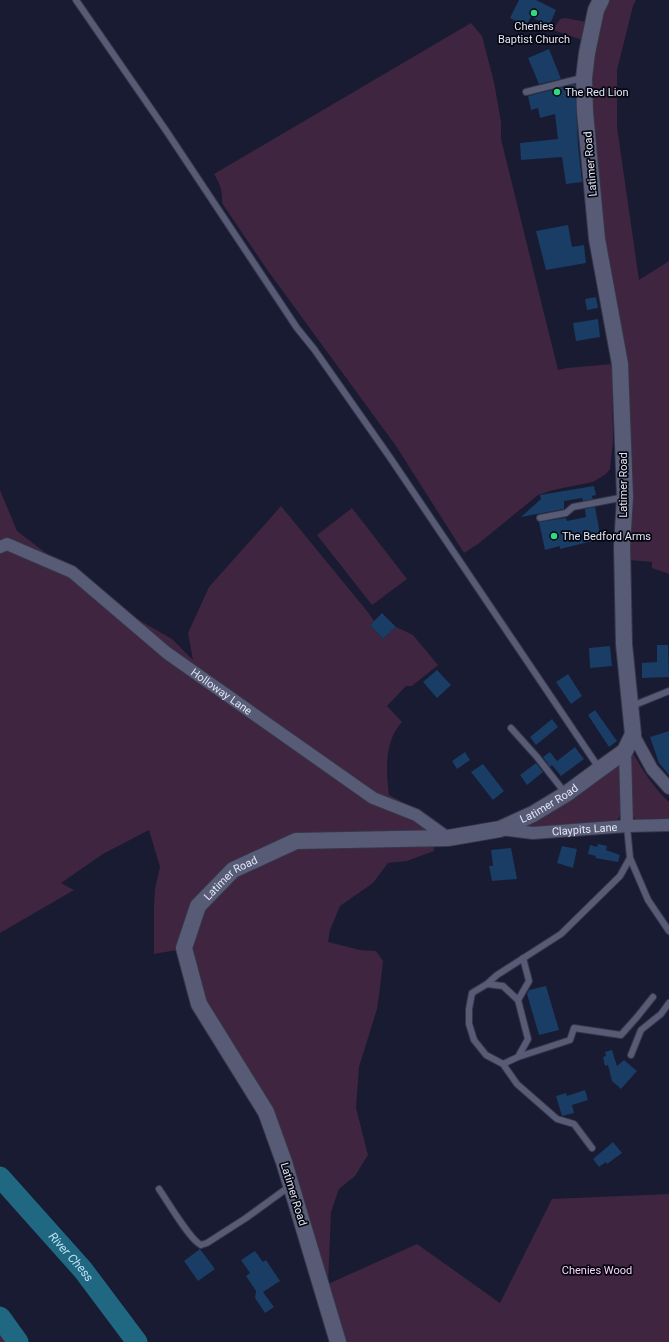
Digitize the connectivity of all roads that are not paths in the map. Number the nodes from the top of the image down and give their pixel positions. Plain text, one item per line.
1 (76, 0) edge
2 (601, 0) edge
3 (584, 78) junction
4 (526, 92) dead end
5 (625, 497) junction
6 (540, 518) dead end
7 (0, 547) edge
8 (669, 691) edge
9 (630, 706) junction
10 (511, 728) dead end
11 (633, 734) junction
12 (625, 750) junction
13 (600, 769) junction
14 (669, 788) edge
15 (566, 794) junction
16 (669, 825) edge
17 (627, 826) junction
18 (500, 829) junction
19 (448, 838) junction
20 (630, 858) junction
21 (669, 930) edge
22 (523, 958) junction
23 (487, 984) junction
24 (653, 998) dead end
25 (518, 1000) junction
26 (669, 1003) edge
27 (632, 1056) dead end
28 (518, 1057) junction
29 (504, 1064) junction
30 (592, 1148) dead end
31 (291, 1185) junction
32 (159, 1189) dead end
33 (338, 1342) edge

1 - 13 lane
2 - 3 street, Latimer Road
3 - 4 lane
3 - 5 street, Latimer Road
5 - 6 lane
5 - 9 street, Latimer Road
7 - 19 street, Holloway Lane
8 - 9 lane
9 - 11 street, Latimer Road
10 - 15 lane
11 - 12 street, Latimer Road
11 - 14 street
12 - 13 street, Latimer Road
12 - 17 street
13 - 15 street, Latimer Road
15 - 18 street, Latimer Road
16 - 17 street, Claypits Lane
17 - 18 street, Claypits Lane
17 - 20 lane
18 - 19 street, Latimer Road
19 - 31 street, Latimer Road
20 - 21 lane
20 - 22 lane
22 - 23 lane
22 - 25 lane
23 - 25 lane
23 - 29 lane
24 - 28 lane
25 - 28 lane
26 - 27 lane
28 - 29 lane
29 - 30 lane
31 - 32 lane
31 - 33 street, Latimer Road

